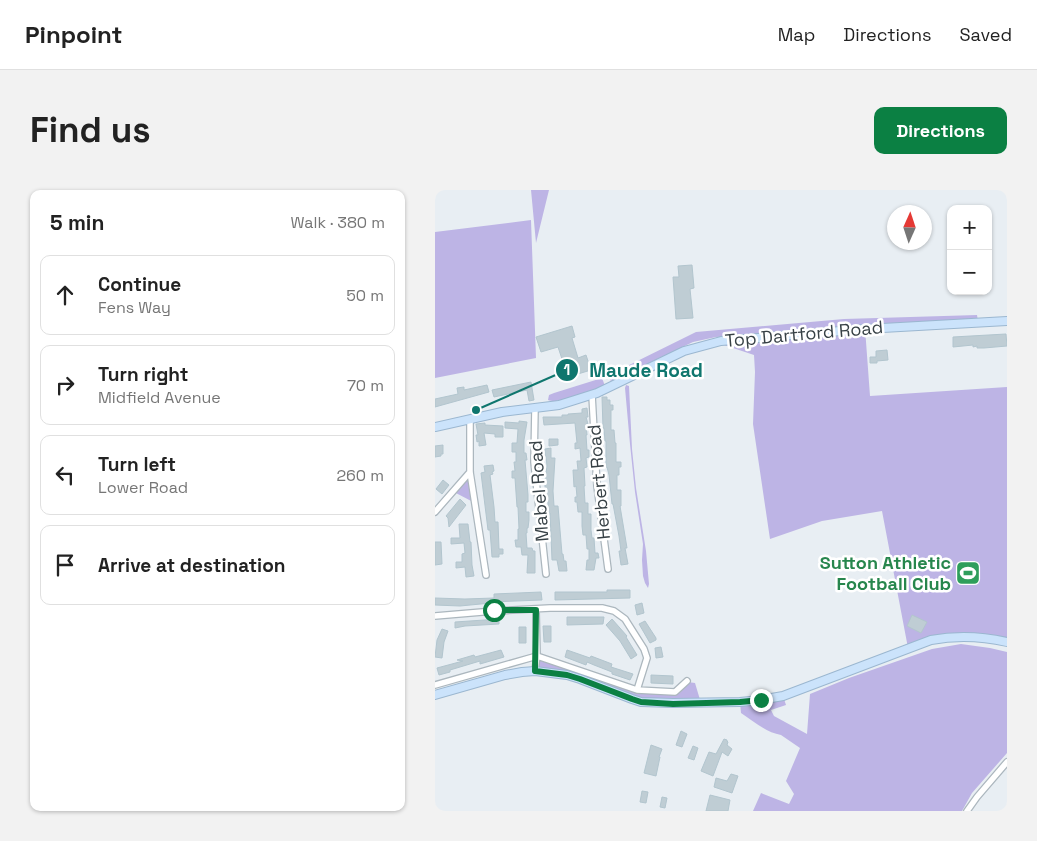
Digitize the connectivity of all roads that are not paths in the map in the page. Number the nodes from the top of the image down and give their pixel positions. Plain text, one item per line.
1 (1007, 321) edge
2 (592, 395) junction
3 (535, 408) junction
4 (470, 419) junction
5 (435, 427) edge
6 (470, 472) junction
7 (435, 512) edge
8 (608, 569) dead end
9 (546, 574) dead end
10 (485, 575) dead end
11 (536, 610) junction
12 (435, 617) edge
13 (1007, 642) edge
14 (537, 656) junction
15 (535, 671) junction
16 (687, 681) dead end
17 (435, 685) edge
18 (637, 690) junction
19 (435, 694) edge
20 (1007, 762) edge
21 (967, 811) edge

1 - 2 street, Top Dartford Road
2 - 3 street, Top Dartford Road
2 - 8 street, Herbert Road
3 - 4 street, Top Dartford Road
3 - 9 street, Mabel Road
4 - 5 street, Top Dartford Road
4 - 6 street
6 - 7 street
6 - 10 street
11 - 12 street
11 - 14 street
11 - 18 street
13 - 15 street
14 - 15 street
14 - 17 street
14 - 18 street
15 - 19 street
16 - 18 street
20 - 21 street

